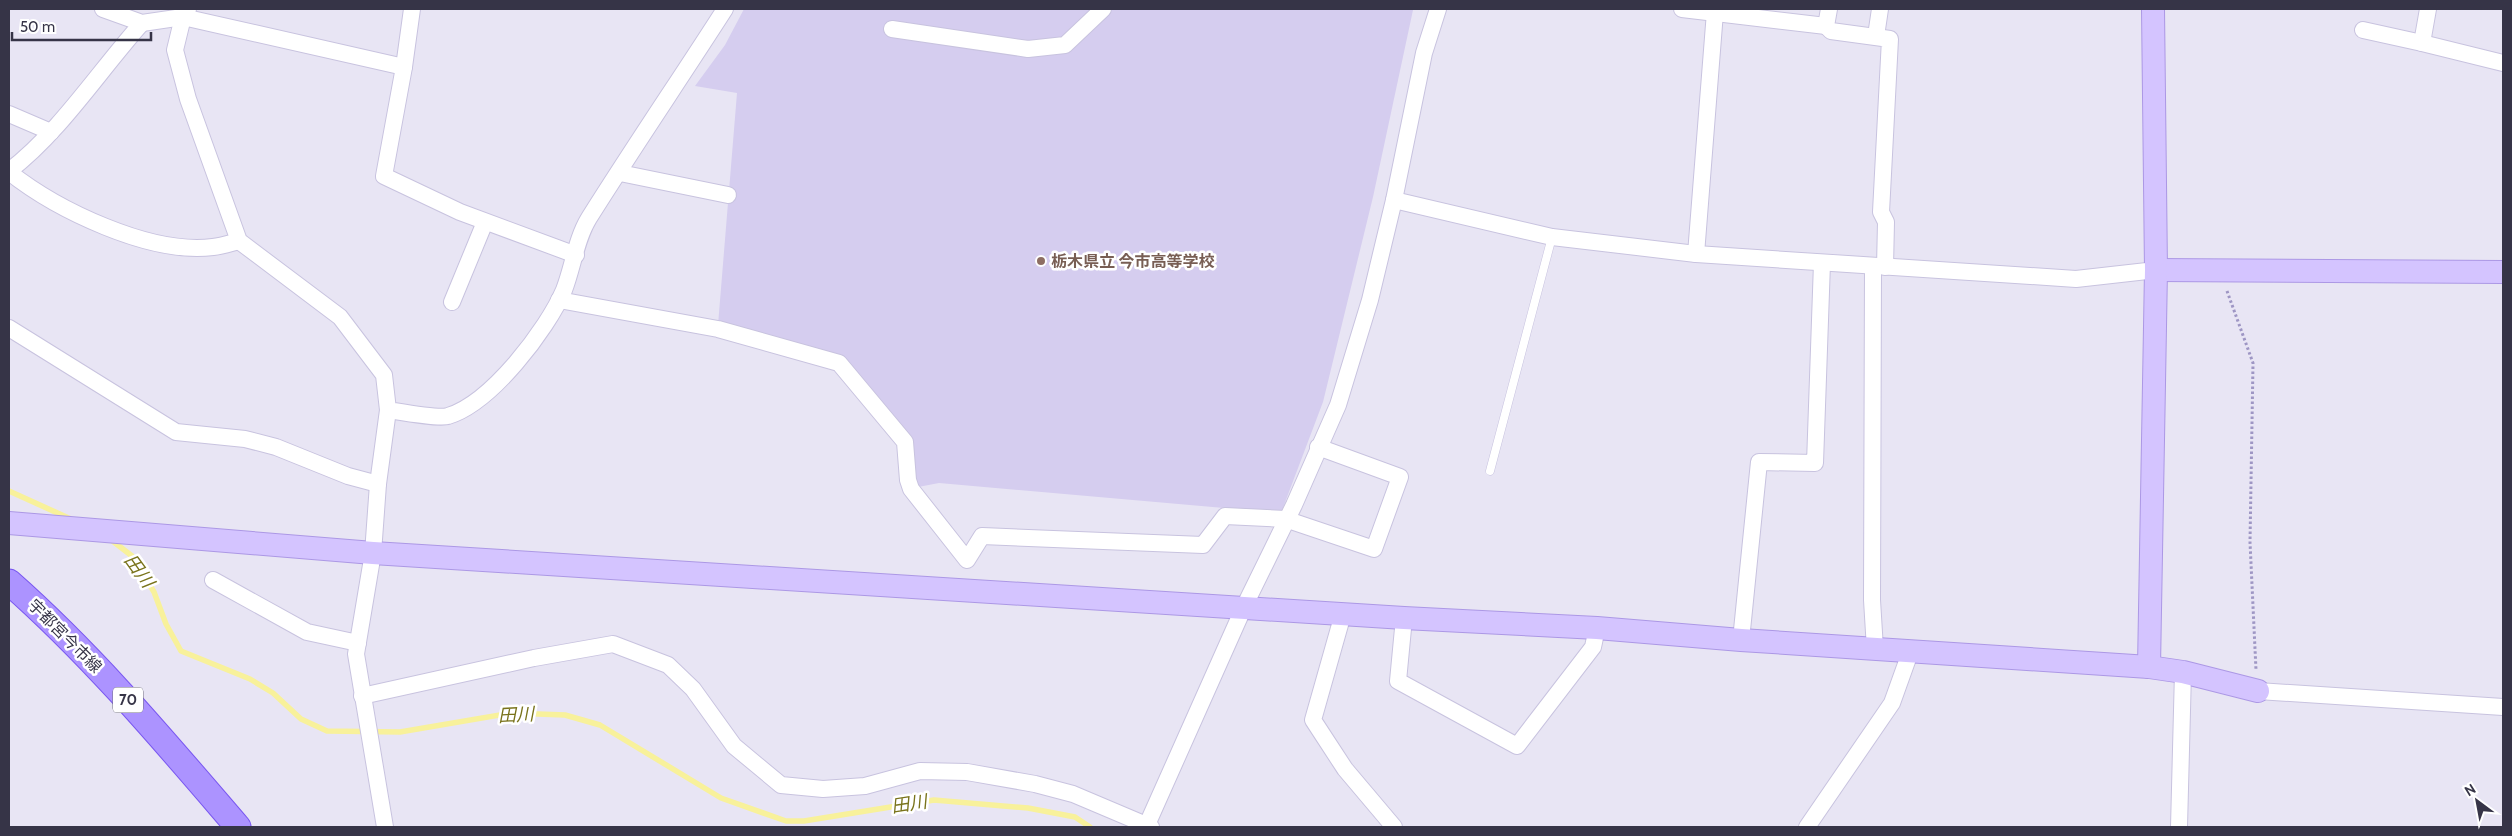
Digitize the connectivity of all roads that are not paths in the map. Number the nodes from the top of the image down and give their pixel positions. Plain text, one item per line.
1 (103, 9) edge
2 (412, 9) edge
3 (725, 9) edge
4 (1103, 9) edge
5 (1438, 9) edge
6 (1682, 9) edge
7 (1829, 9) edge
8 (1880, 9) edge
9 (2153, 9) edge
10 (2428, 9) edge
11 (1715, 12) junction
12 (185, 13) edge
13 (142, 23) junction
14 (1826, 26) junction
15 (892, 29) dead end
16 (2363, 30) dead end
17 (1876, 36) junction
18 (2422, 43) junction
19 (2503, 63) edge
20 (404, 68) junction
21 (9, 114) edge
22 (51, 132) junction
23 (9, 172) edge
24 (620, 172) junction
25 (728, 195) dead end
26 (1394, 200) junction
27 (485, 222) junction
28 (1552, 237) junction
29 (239, 241) junction
30 (1696, 254) junction
31 (576, 255) junction
32 (1822, 263) junction
33 (1879, 267) junction
34 (2156, 270) junction
35 (2503, 272) edge
36 (559, 300) junction
37 (452, 302) dead end
38 (9, 328) edge
39 (388, 410) junction
40 (1318, 447) junction
41 (1490, 471) dead end
42 (378, 484) junction
43 (1285, 519) junction
44 (9, 523) edge
45 (373, 553) junction
46 (213, 580) dead end
47 (9, 582) edge
48 (1244, 607) junction
49 (1343, 614) junction
50 (1404, 618) junction
51 (1597, 628) junction
52 (1741, 640) junction
53 (358, 643) junction
54 (1875, 649) junction
55 (1911, 650) junction
56 (2149, 667) junction
57 (2182, 672) junction
58 (2258, 691) joint
59 (362, 696) junction
60 (2503, 707) edge
61 (1148, 826) edge
62 (238, 827) edge
63 (385, 827) edge
64 (1394, 827) edge
65 (1807, 827) edge
66 (2179, 827) edge

1 - 13 street
2 - 20 street
3 - 24 street
4 - 15 street
5 - 26 street
6 - 11 street
7 - 14 street
8 - 17 street
9 - 34 street
10 - 18 street
11 - 14 street
11 - 30 street
12 - 13 street
12 - 20 street
12 - 29 street
13 - 22 street
14 - 17 street
16 - 18 street
17 - 33 street
18 - 19 street
20 - 27 street
21 - 22 street
22 - 23 street
23 - 29 street
24 - 25 street
24 - 31 street
26 - 28 street
26 - 40 street
27 - 31 street
27 - 37 street
28 - 30 street
28 - 41 lane
29 - 39 street
30 - 32 street
31 - 36 street
32 - 33 street
32 - 52 street
33 - 34 street
33 - 54 street
34 - 35 street
34 - 56 street
36 - 39 street
36 - 43 street
38 - 42 street
39 - 42 street
40 - 43 street
40 - 43 street
42 - 45 street
43 - 48 street
44 - 45 street
45 - 48 street
45 - 53 street
46 - 53 street
47 - 62 main road, 宇都宮今市線 / 70
48 - 49 street
48 - 61 street
49 - 50 street
49 - 64 street
50 - 51 street
50 - 51 street
51 - 52 street
52 - 54 street
53 - 59 street
54 - 55 street
55 - 56 street
55 - 65 street
56 - 57 street
57 - 58 street
57 - 66 street
58 - 60 street
59 - 61 street
59 - 63 street

